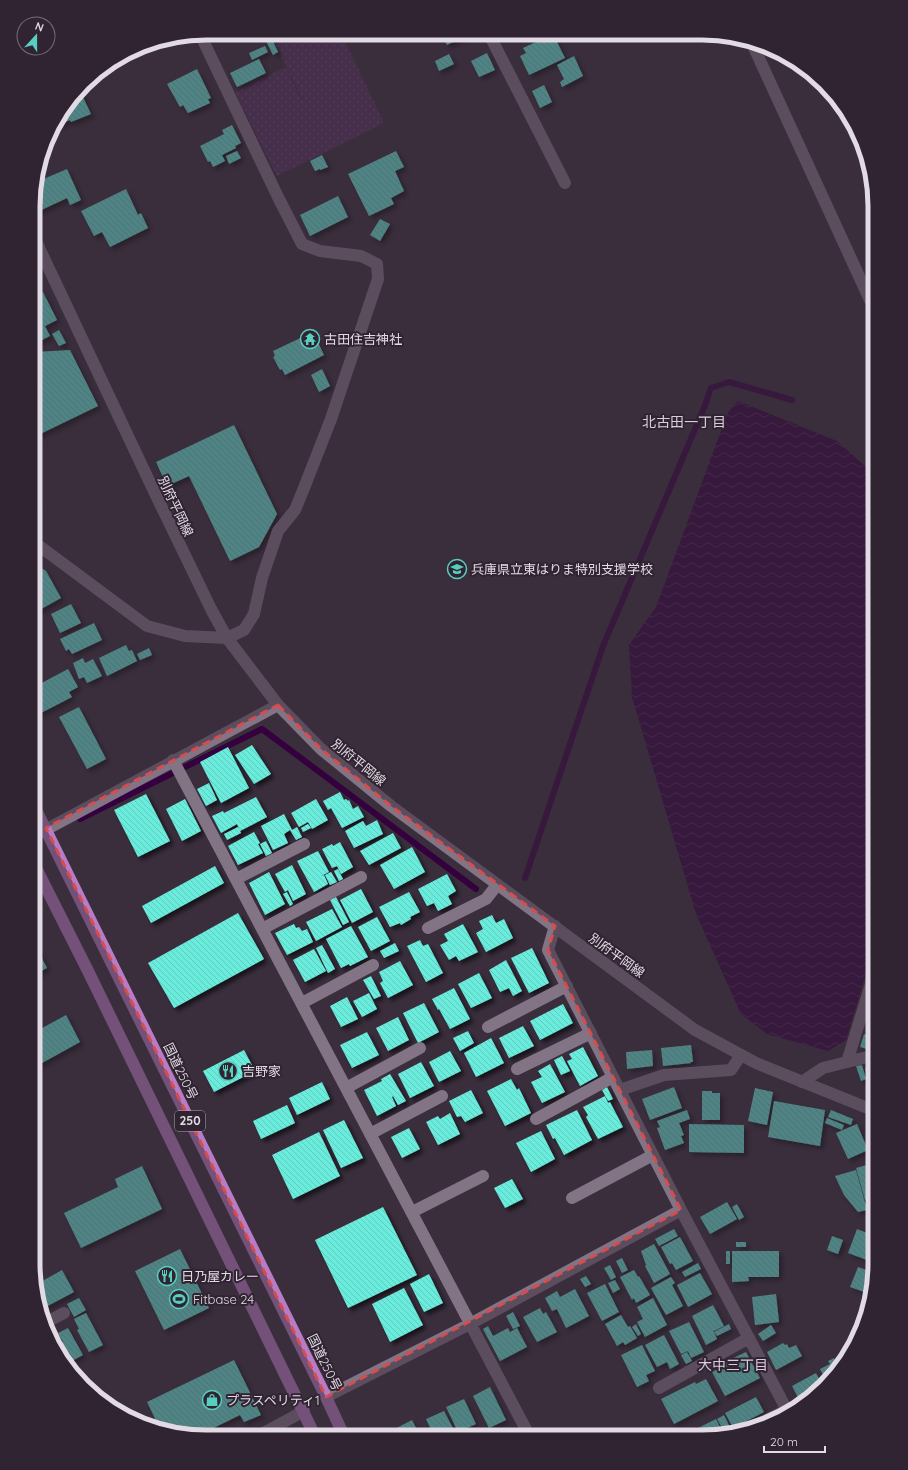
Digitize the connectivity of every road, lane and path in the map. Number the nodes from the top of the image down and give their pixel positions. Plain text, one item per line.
1 (203, 40) edge
2 (492, 40) edge
3 (754, 48) edge
4 (565, 183) dead end
5 (40, 250) edge
6 (868, 296) edge
7 (40, 546) edge
8 (227, 638) junction
9 (278, 705) junction
10 (173, 760) junction
11 (40, 817) edge
12 (46, 828) junction
13 (40, 832) edge
14 (304, 844) dead end
15 (40, 876) edge
16 (361, 877) dead end
17 (236, 879) junction
18 (497, 885) junction
19 (555, 926) junction
20 (262, 928) junction
21 (428, 928) dead end
22 (373, 965) dead end
23 (567, 986) junction
24 (868, 994) edge
25 (302, 1003) junction
26 (488, 1027) dead end
27 (591, 1033) junction
28 (420, 1048) dead end
29 (741, 1055) junction
30 (868, 1057) edge
31 (847, 1062) junction
32 (517, 1069) dead end
33 (613, 1077) junction
34 (802, 1082) junction
35 (346, 1088) junction
36 (620, 1090) junction
37 (442, 1096) dead end
38 (868, 1108) edge
39 (536, 1119) dead end
40 (370, 1134) junction
41 (653, 1155) junction
42 (483, 1176) dead end
43 (572, 1198) dead end
44 (681, 1210) junction
45 (412, 1212) junction
46 (64, 1313) dead end
47 (50, 1320) edge
48 (470, 1324) junction
49 (749, 1338) junction
50 (659, 1388) dead end
51 (326, 1397) junction
52 (785, 1408) edge
53 (304, 1411) junction
54 (269, 1430) edge
55 (312, 1430) edge
56 (341, 1430) edge
57 (527, 1430) edge

1 - 8 street
2 - 4 street
3 - 6 street
5 - 8 street, 別府平岡線
7 - 8 street
8 - 9 street, 別府平岡線
9 - 10 street
9 - 18 street, 別府平岡線
10 - 12 street
10 - 17 street
11 - 12 highway, 国道250号 / 250
12 - 13 street
12 - 51 highway, 国道250号 / 250
14 - 17 street
15 - 53 highway, 250
16 - 20 street
17 - 20 street
18 - 19 street, 別府平岡線
18 - 21 street
19 - 23 street
19 - 29 street, 別府平岡線
20 - 25 street
22 - 25 street
23 - 26 street
23 - 27 street
24 - 31 street
25 - 35 street
27 - 32 street
27 - 33 street
28 - 35 street
29 - 34 street, 別府平岡線
29 - 36 street
30 - 31 street
31 - 34 street
33 - 36 street
33 - 39 street
34 - 38 street, 別府平岡線
35 - 40 street
36 - 41 street
37 - 40 street
40 - 45 street
41 - 43 street
41 - 44 street
42 - 45 street
44 - 48 street
44 - 49 street
45 - 48 street
46 - 47 street
48 - 51 street
48 - 57 street
49 - 50 street
49 - 52 street
51 - 56 highway, 国道250号 / 250
53 - 54 street
53 - 55 highway, 250

